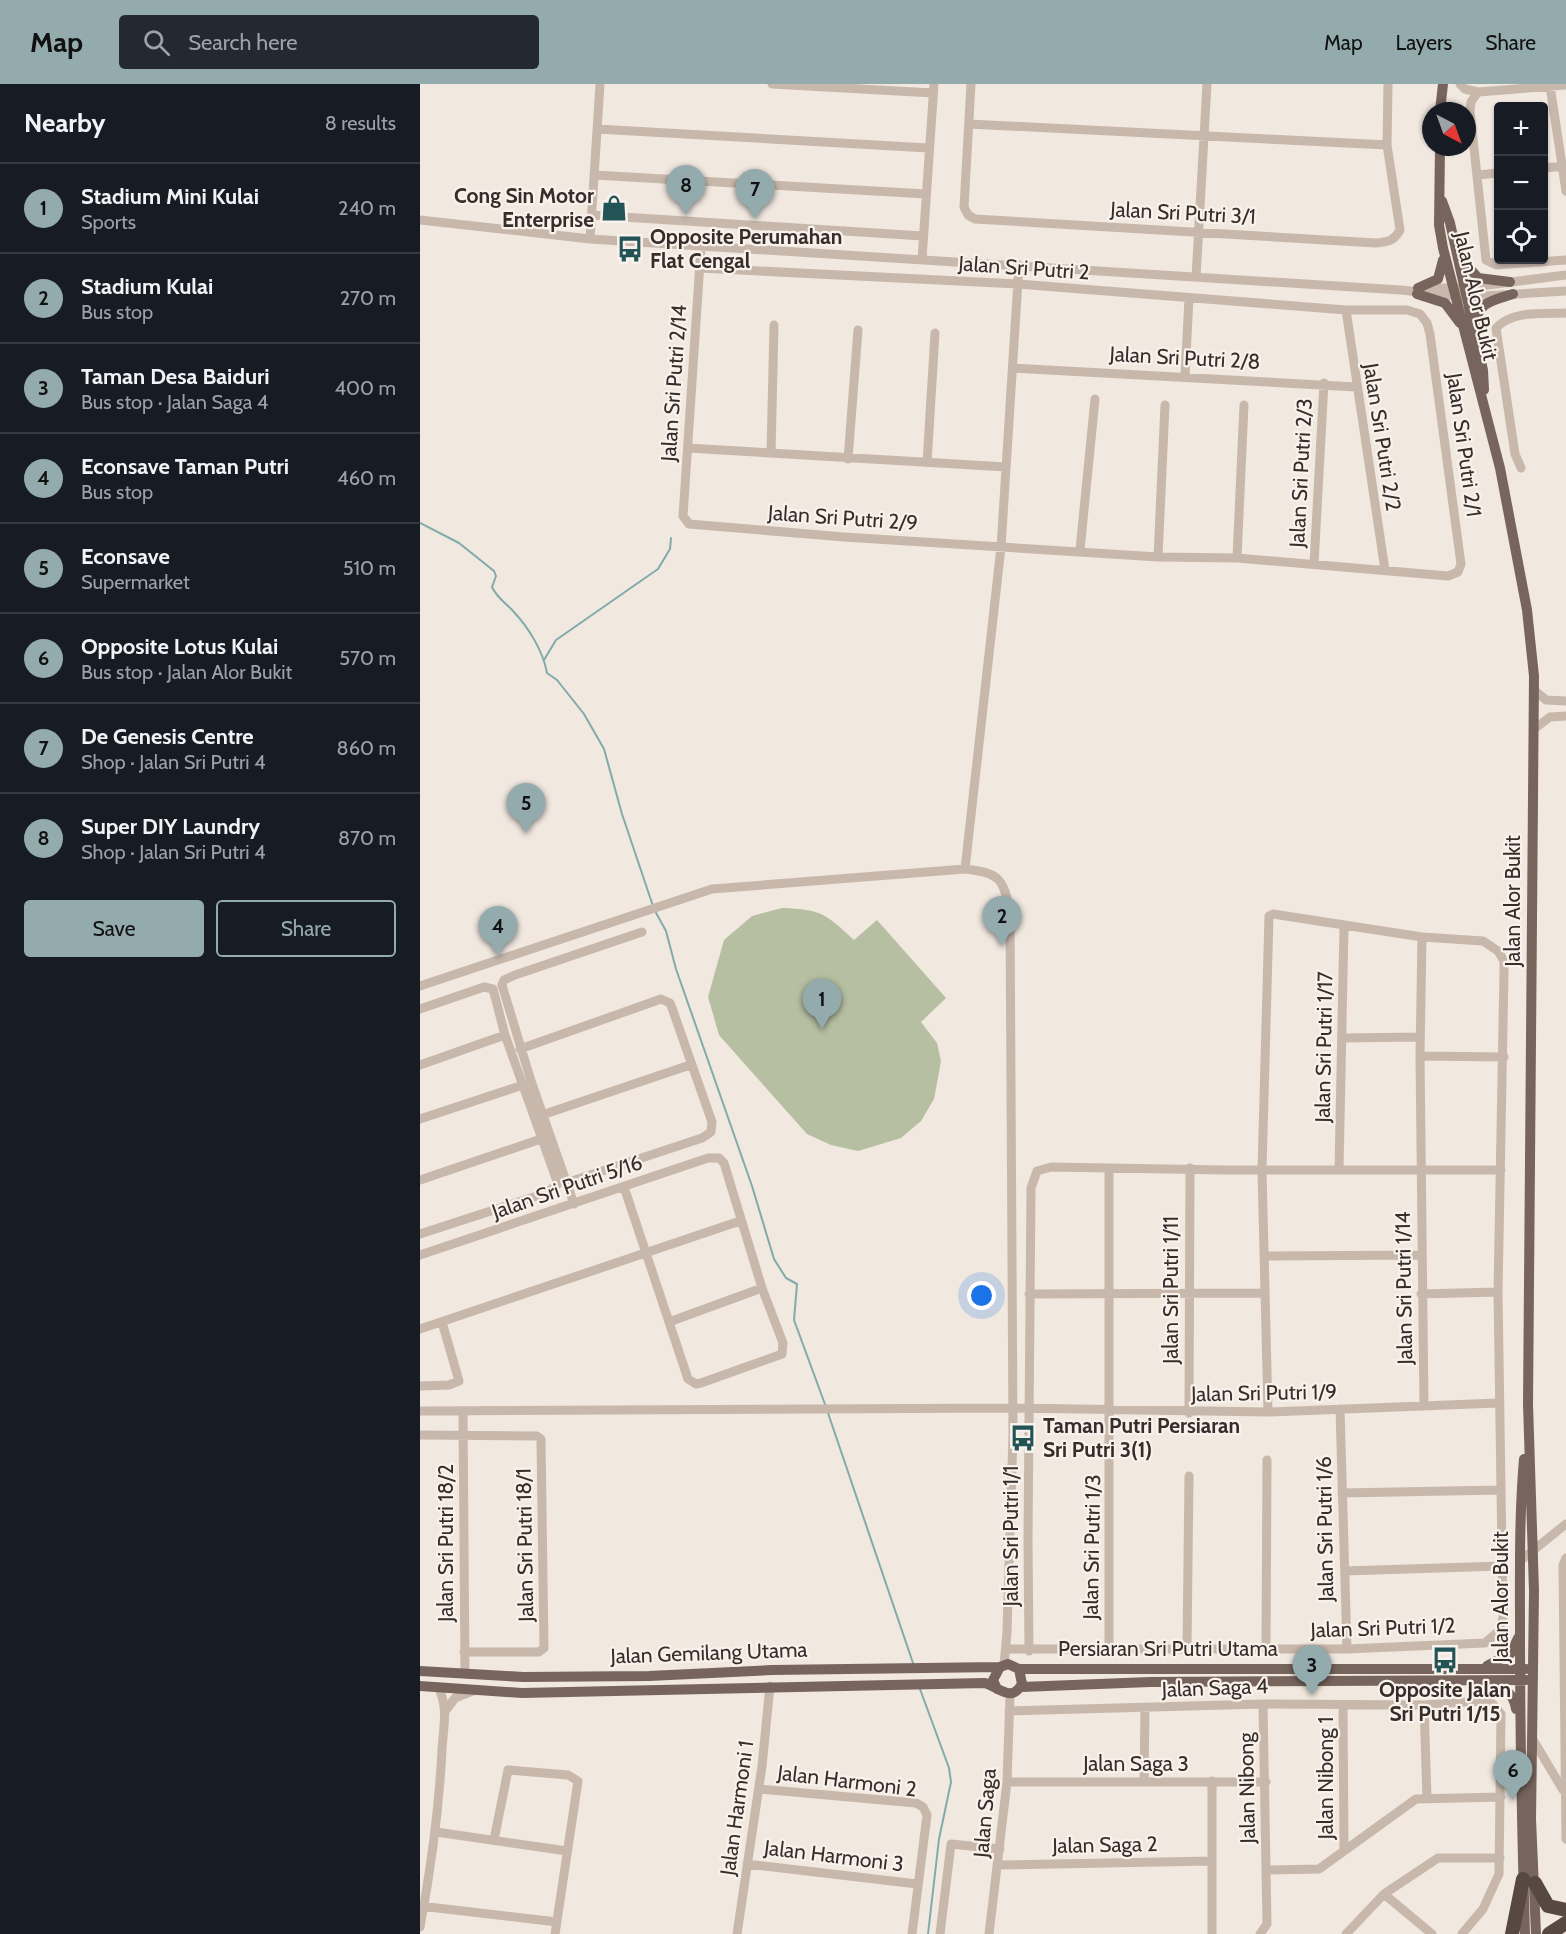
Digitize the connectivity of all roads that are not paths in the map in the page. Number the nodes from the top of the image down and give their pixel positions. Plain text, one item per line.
1 (600, 84) edge
2 (772, 84) edge
3 (971, 84) edge
4 (1207, 84) edge
5 (1388, 84) edge
6 (1443, 84) edge
7 (1460, 84) edge
8 (1566, 85) edge
9 (1550, 86) junction
10 (934, 89) edge
11 (1478, 92) junction
12 (1441, 102) edge
13 (969, 124) junction
14 (597, 129) junction
15 (1204, 134) junction
16 (1387, 145) junction
17 (928, 148) junction
18 (1440, 156) edge
19 (1548, 168) edge
20 (1564, 170) edge
21 (1494, 173) edge
22 (594, 175) junction
23 (1478, 175) junction
24 (1566, 191) edge
25 (926, 194) junction
26 (1440, 197) junction
27 (592, 215) junction
28 (420, 220) edge
29 (1450, 223) junction
30 (1199, 232) junction
31 (923, 236) junction
32 (590, 239) junction
33 (701, 247) junction
34 (1443, 248) junction
35 (922, 259) junction
36 (1566, 260) edge
37 (1020, 265) junction
38 (700, 268) junction
39 (1566, 275) edge
40 (1196, 277) junction
41 (1510, 282) junction
42 (1018, 284) junction
43 (1418, 291) junction
44 (1566, 291) edge
45 (1460, 292) junction
46 (1513, 294) junction
47 (1189, 297) junction
48 (1346, 310) junction
49 (1566, 313) edge
50 (1427, 323) joint
51 (774, 325) dead end
52 (858, 330) dead end
53 (935, 333) dead end
54 (1473, 347) junction
55 (1013, 368) junction
56 (1185, 376) junction
57 (1324, 383) junction
58 (1356, 387) junction
59 (1095, 399) dead end
60 (1165, 405) dead end
61 (1244, 405) dead end
62 (688, 447) junction
63 (771, 453) junction
64 (848, 459) junction
65 (927, 464) junction
66 (1006, 467) junction
67 (1521, 468) dead end
68 (684, 521) joint
69 (1001, 547) junction
70 (1080, 550) junction
71 (1158, 557) junction
72 (1237, 558) junction
73 (1314, 564) junction
74 (1385, 570) junction
75 (1458, 572) joint
76 (1534, 690) junction
77 (1566, 701) edge
78 (1566, 716) edge
79 (1534, 729) junction
80 (965, 869) junction
81 (1344, 926) junction
82 (642, 932) dead end
83 (1422, 937) junction
84 (420, 986) edge
85 (420, 1009) edge
86 (505, 1035) junction
87 (1420, 1036) junction
88 (1342, 1038) junction
89 (520, 1049) junction
90 (1420, 1056) junction
91 (1504, 1057) junction
92 (420, 1065) edge
93 (690, 1065) junction
94 (523, 1085) junction
95 (542, 1115) junction
96 (420, 1119) edge
97 (541, 1139) junction
98 (1190, 1168) junction
99 (1109, 1169) junction
100 (1262, 1170) junction
101 (1339, 1170) junction
102 (1421, 1170) junction
103 (1501, 1170) junction
104 (420, 1180) edge
105 (562, 1184) junction
106 (624, 1187) junction
107 (574, 1204) junction
108 (740, 1221) junction
109 (420, 1234) edge
110 (645, 1253) junction
111 (420, 1255) edge
112 (1264, 1256) junction
113 (1421, 1256) junction
114 (762, 1288) junction
115 (1498, 1292) junction
116 (1110, 1293) junction
117 (1263, 1293) junction
118 (1029, 1294) junction
119 (1188, 1294) junction
120 (1421, 1294) junction
121 (442, 1322) junction
122 (669, 1322) junction
123 (420, 1329) edge
124 (420, 1386) edge
125 (1498, 1403) junction
126 (1528, 1404) junction
127 (1424, 1406) junction
128 (1013, 1408) junction
129 (1031, 1408) junction
130 (1111, 1409) junction
131 (1340, 1409) junction
132 (420, 1411) edge
133 (463, 1411) junction
134 (1268, 1412) junction
135 (1189, 1413) junction
136 (420, 1435) edge
137 (463, 1435) junction
138 (1267, 1460) dead end
139 (1189, 1476) dead end
140 (1501, 1490) junction
141 (1342, 1493) junction
142 (1566, 1524) edge
143 (1532, 1553) junction
144 (1566, 1558) edge
145 (1520, 1561) junction
146 (1502, 1566) junction
147 (1346, 1570) junction
148 (1007, 1632) junction
149 (1520, 1634) junction
150 (1186, 1648) junction
151 (1266, 1648) junction
152 (1347, 1648) junction
153 (1011, 1649) junction
154 (1109, 1650) junction
155 (1029, 1651) junction
156 (464, 1652) junction
157 (1009, 1667) junction
158 (1484, 1667) junction
159 (1532, 1669) junction
160 (420, 1671) edge
161 (465, 1674) junction
162 (1520, 1675) junction
163 (1533, 1680) junction
164 (1485, 1681) junction
165 (420, 1686) edge
166 (770, 1686) junction
167 (438, 1687) junction
168 (1021, 1687) junction
169 (997, 1689) junction
170 (475, 1690) junction
171 (1010, 1694) junction
172 (1263, 1704) junction
173 (1424, 1704) junction
174 (1343, 1706) junction
175 (1145, 1708) junction
176 (446, 1710) junction
177 (1009, 1711) junction
178 (1520, 1733) junction
179 (1532, 1738) junction
180 (1212, 1781) junction
181 (1007, 1782) junction
182 (1144, 1782) junction
183 (1266, 1782) junction
184 (759, 1789) junction
185 (1564, 1792) junction
186 (1502, 1797) junction
187 (1427, 1798) junction
188 (436, 1832) junction
189 (1566, 1839) edge
190 (494, 1840) junction
191 (1000, 1849) junction
192 (567, 1851) junction
193 (1344, 1851) junction
194 (1500, 1858) junction
195 (1212, 1861) junction
196 (747, 1864) junction
197 (998, 1865) junction
198 (1267, 1870) junction
199 (1529, 1881) junction
200 (917, 1884) junction
201 (1384, 1894) junction
202 (422, 1906) edge
203 (1566, 1910) edge
204 (557, 1922) junction
205 (1566, 1923) edge
206 (420, 1927) edge
207 (555, 1934) edge
208 (737, 1934) edge
209 (912, 1934) edge
210 (940, 1934) edge
211 (989, 1934) edge
212 (1212, 1934) edge
213 (1260, 1934) edge
214 (1346, 1934) edge
215 (1432, 1934) edge
216 (1462, 1934) edge
217 (1512, 1934) edge
218 (1525, 1934) edge
219 (1536, 1934) edge
220 (1549, 1934) edge

1 - 14 street
2 - 10 street
3 - 13 street
4 - 15 street
5 - 16 street
6 - 12 main road
7 - 11 street
8 - 9 street
9 - 11 street
9 - 20 street
10 - 17 street
11 - 23 street
13 - 15 street
13 - 30 street, Jalan Sri Putri 3/1
14 - 17 street
14 - 22 street
15 - 16 street
15 - 30 street
16 - 30 street, Jalan Sri Putri 3/1
17 - 25 street
18 - 26 main road, Jalan Alor Bukit
19 - 20 street
20 - 24 street
21 - 23 street
22 - 25 street
22 - 27 street
23 - 36 street
25 - 31 street
26 - 29 main road, Jalan Alor Bukit
26 - 34 main road, Jalan Alor Bukit
27 - 31 street
27 - 32 street
28 - 32 street
29 - 41 main road
29 - 45 main road, Jalan Alor Bukit
30 - 40 street
31 - 35 street
32 - 33 street
33 - 35 street
33 - 38 street, Jalan Sri Putri 2/14
34 - 43 main road
34 - 45 main road, Jalan Alor Bukit
35 - 37 street
37 - 40 street
37 - 42 street
38 - 42 street, Jalan Sri Putri 2
38 - 62 street, Jalan Sri Putri 2/14
39 - 41 street
40 - 43 street
41 - 45 street
42 - 47 street, Jalan Sri Putri 2
42 - 55 street
43 - 45 street
43 - 54 main road
44 - 46 street
45 - 46 street
45 - 54 main road, Jalan Alor Bukit
46 - 54 main road
47 - 48 street, Jalan Sri Putri 2
47 - 56 street
48 - 50 street, Jalan Sri Putri 2
48 - 58 street, Jalan Sri Putri 2/2
49 - 67 street
50 - 75 street, Jalan Sri Putri 2/1
51 - 63 street
52 - 64 street
53 - 65 street
54 - 76 main road, Jalan Alor Bukit
55 - 56 street, Jalan Sri Putri 2/8
55 - 66 street
56 - 57 street, Jalan Sri Putri 2/8
57 - 58 street, Jalan Sri Putri 2/8
57 - 73 street, Jalan Sri Putri 2/3
58 - 74 street, Jalan Sri Putri 2/2
59 - 70 street
60 - 71 street
61 - 72 street
62 - 63 street
62 - 68 street, Jalan Sri Putri 2/14
63 - 64 street
64 - 65 street
65 - 66 street
66 - 69 street
68 - 69 street, Jalan Sri Putri 2/9
69 - 70 street, Jalan Sri Putri 2/9
69 - 80 street
70 - 71 street, Jalan Sri Putri 2/9
71 - 72 street, Jalan Sri Putri 2/9
72 - 73 street, Jalan Sri Putri 2/9
73 - 74 street, Jalan Sri Putri 2/9
74 - 75 street, Jalan Sri Putri 2/9
76 - 77 street
76 - 79 main road, Jalan Alor Bukit
78 - 79 street
79 - 126 main road, Jalan Alor Bukit
80 - 84 street
80 - 128 street
81 - 83 street
81 - 88 street, Jalan Sri Putri 1/17
81 - 100 street
82 - 89 street
83 - 87 street, Jalan Sri Putri 1/14
83 - 91 street
85 - 86 street
86 - 92 street
86 - 94 street
87 - 88 street
87 - 90 street, Jalan Sri Putri 1/14
88 - 101 street, Jalan Sri Putri 1/17
89 - 93 street
89 - 95 street
90 - 91 street
90 - 102 street, Jalan Sri Putri 1/14
91 - 103 street
93 - 95 street
93 - 105 street
94 - 96 street
94 - 97 street
95 - 105 street
97 - 104 street
97 - 105 street
98 - 99 street
98 - 100 street
98 - 119 street, Jalan Sri Putri 1/11
99 - 116 street, Jalan Sri Putri 1/3
99 - 118 street, Jalan Sri Putri 1/1
100 - 101 street
100 - 112 street
101 - 102 street
102 - 103 street
102 - 113 street, Jalan Sri Putri 1/14
103 - 115 street
105 - 107 street
105 - 109 street
106 - 107 street, Jalan Sri Putri 5/16
106 - 108 street, Jalan Sri Putri 5/16
106 - 110 street
107 - 111 street, Jalan Sri Putri 5/16
108 - 110 street
108 - 114 street
110 - 121 street
110 - 122 street
112 - 113 street
112 - 117 street
113 - 120 street, Jalan Sri Putri 1/14
114 - 122 street
114 - 122 street
115 - 120 street
115 - 125 street
116 - 118 street
116 - 119 street
116 - 130 street, Jalan Sri Putri 1/3
117 - 119 street
117 - 134 street
118 - 129 street, Jalan Sri Putri 1/1
119 - 135 street, Jalan Sri Putri 1/11
120 - 127 street, Jalan Sri Putri 1/14
121 - 123 street
121 - 124 street
125 - 127 street, Jalan Sri Putri 1/9
125 - 140 street
126 - 143 main road, Jalan Alor Bukit
126 - 145 main road, Jalan Alor Bukit
127 - 131 street, Jalan Sri Putri 1/9
128 - 129 street, Jalan Sri Putri 1/9
128 - 133 street, Jalan Sri Putri 1/9
128 - 148 street
129 - 130 street, Jalan Sri Putri 1/9
129 - 155 street, Jalan Sri Putri 1/1
130 - 135 street, Jalan Sri Putri 1/9
130 - 154 street, Jalan Sri Putri 1/3
131 - 134 street, Jalan Sri Putri 1/9
131 - 141 street, Jalan Sri Putri 1/6
132 - 133 street, Jalan Sri Putri 1/9
133 - 137 street, Jalan Sri Putri 18/2
134 - 135 street, Jalan Sri Putri 1/9
136 - 137 street
137 - 156 street, Jalan Sri Putri 18/2
137 - 156 street, Jalan Sri Putri 18/1
138 - 151 street
139 - 150 street
140 - 141 street
140 - 146 street
141 - 147 street, Jalan Sri Putri 1/6
142 - 143 street
143 - 145 street
143 - 159 main road, Jalan Alor Bukit
144 - 185 street
145 - 149 main road, Jalan Alor Bukit
146 - 147 street
146 - 152 street, Jalan Sri Putri 1/2
147 - 152 street, Jalan Sri Putri 1/6
148 - 153 street
148 - 157 street
149 - 158 main road
149 - 162 main road, Jalan Alor Bukit
150 - 151 street, Jalan Sri Putri 1/2
150 - 154 street, Jalan Sri Putri 1/2
151 - 152 street, Jalan Sri Putri 1/2
153 - 155 street, Jalan Sri Putri 1/2
153 - 157 street
154 - 155 street, Jalan Sri Putri 1/2
156 - 161 street, Jalan Sri Putri 18/2
157 - 158 main road, Persiaran Sri Putri Utama
157 - 161 main road, Jalan Gemilang Utama
157 - 168 main road
157 - 169 main road
158 - 162 main road, Persiaran Sri Putri Utama
159 - 162 main road, Persiaran Sri Putri Utama
159 - 163 main road, Jalan Alor Bukit
160 - 161 main road, Jalan Gemilang Utama
162 - 163 main road, Persiaran Sri Putri Utama
162 - 164 main road, Persiaran Sri Putri Utama
162 - 178 main road, Jalan Alor Bukit
163 - 179 main road, Jalan Alor Bukit
164 - 168 main road, Persiaran Sri Putri Utama
164 - 178 main road
165 - 167 main road, Jalan Gemilang Utama
166 - 169 main road, Jalan Gemilang Utama
166 - 170 main road, Jalan Gemilang Utama
166 - 184 street, Jalan Harmoni 1
167 - 170 main road, Jalan Gemilang Utama
167 - 176 street
168 - 171 main road
169 - 171 main road
170 - 176 street
171 - 177 street, Jalan Saga
172 - 174 street, Jalan Saga 4
172 - 175 street, Jalan Saga 4
172 - 183 street, Jalan Nibong
173 - 174 street, Jalan Saga 4
173 - 186 street, Jalan Saga 4
173 - 187 street
174 - 193 street, Jalan Nibong 1
175 - 177 street, Jalan Saga 4
175 - 182 street
176 - 188 street
177 - 181 street, Jalan Saga
178 - 199 main road, Jalan Alor Bukit
179 - 185 street
179 - 199 main road, Jalan Alor Bukit
180 - 182 street, Jalan Saga 3
180 - 183 street, Jalan Saga 3
180 - 195 street
181 - 182 street, Jalan Saga 3
181 - 191 street, Jalan Saga
183 - 198 street, Jalan Nibong
184 - 196 street, Jalan Harmoni 1
184 - 200 street, Jalan Harmoni 2
185 - 189 street
186 - 187 street
186 - 194 street
187 - 193 street
188 - 190 street
188 - 202 street
190 - 192 street
190 - 192 street
191 - 197 street, Jalan Saga
191 - 210 street
192 - 204 street
193 - 198 street
194 - 201 street
194 - 216 street
195 - 197 street, Jalan Saga 2
195 - 212 street
196 - 200 street, Jalan Harmoni 3
196 - 208 street, Jalan Harmoni 1
197 - 211 street, Jalan Saga
198 - 213 street, Jalan Nibong
199 - 203 highway
199 - 217 highway
199 - 218 main road, Jalan Alor Bukit
199 - 219 main road, Jalan Alor Bukit
200 - 209 street
201 - 214 street
201 - 215 street
202 - 204 street
202 - 206 street
204 - 207 street
205 - 220 highway

